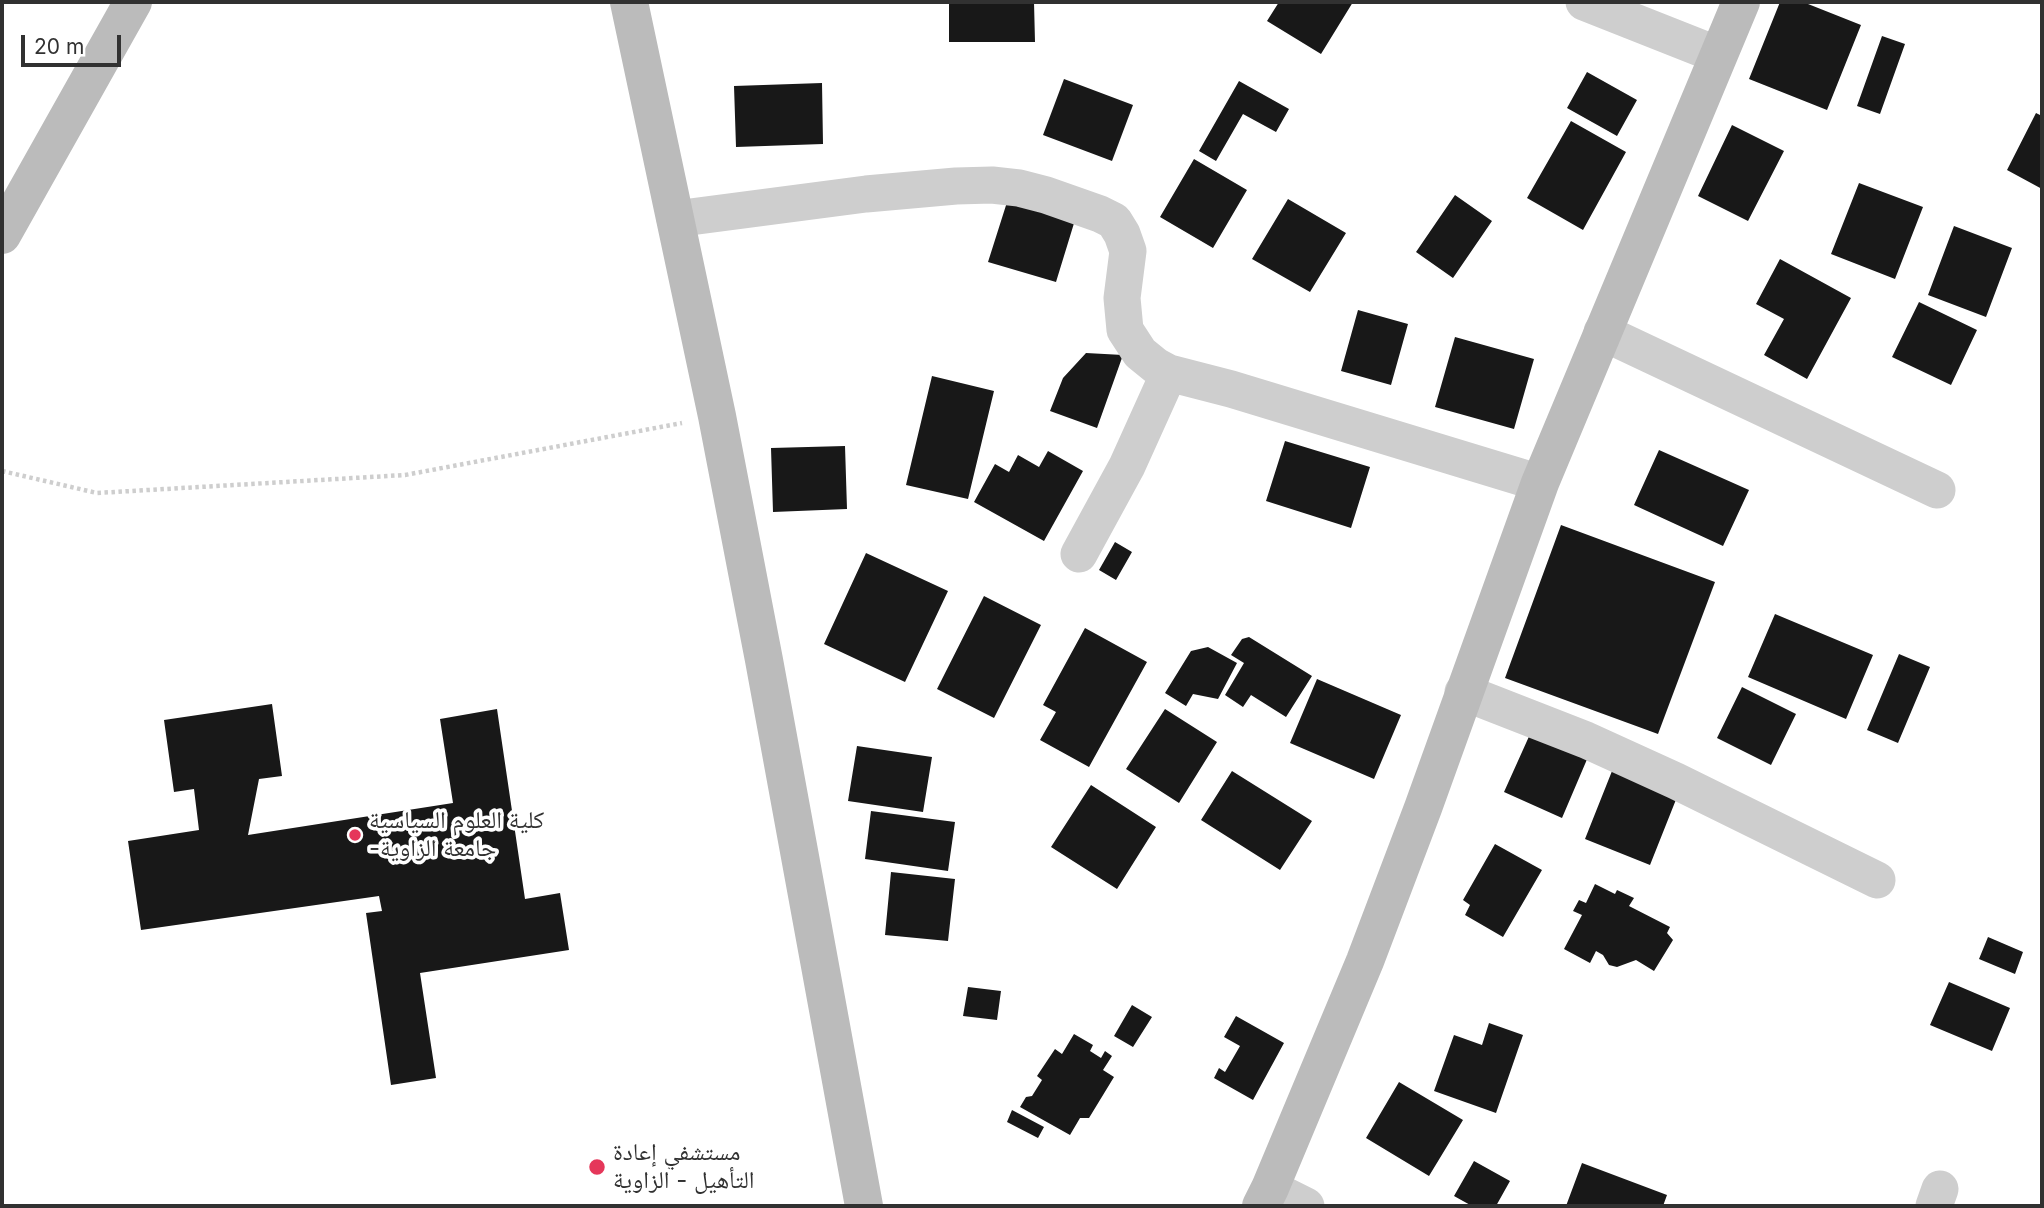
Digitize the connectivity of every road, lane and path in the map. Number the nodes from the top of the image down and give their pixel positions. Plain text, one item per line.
1 (133, 2) edge
2 (629, 2) edge
3 (1584, 2) edge
4 (1741, 2) edge
5 (1718, 55) junction
6 (675, 219) junction
7 (2, 235) edge
8 (1602, 332) junction
9 (1169, 373) junction
10 (717, 416) junction
11 (2, 471) edge
12 (1539, 483) junction
13 (1937, 490) dead end
14 (1079, 554) dead end
15 (1463, 692) junction
16 (1877, 880) dead end
17 (1265, 1197) edge
18 (864, 1206) edge
19 (1306, 1206) edge

1 - 7 street
2 - 6 street
3 - 5 street
4 - 5 street
5 - 8 street
6 - 9 street
6 - 10 street
8 - 12 street
8 - 13 street
9 - 12 street
9 - 14 street
10 - 11 path
10 - 18 street
12 - 15 street
15 - 16 street
15 - 17 street
17 - 19 street

